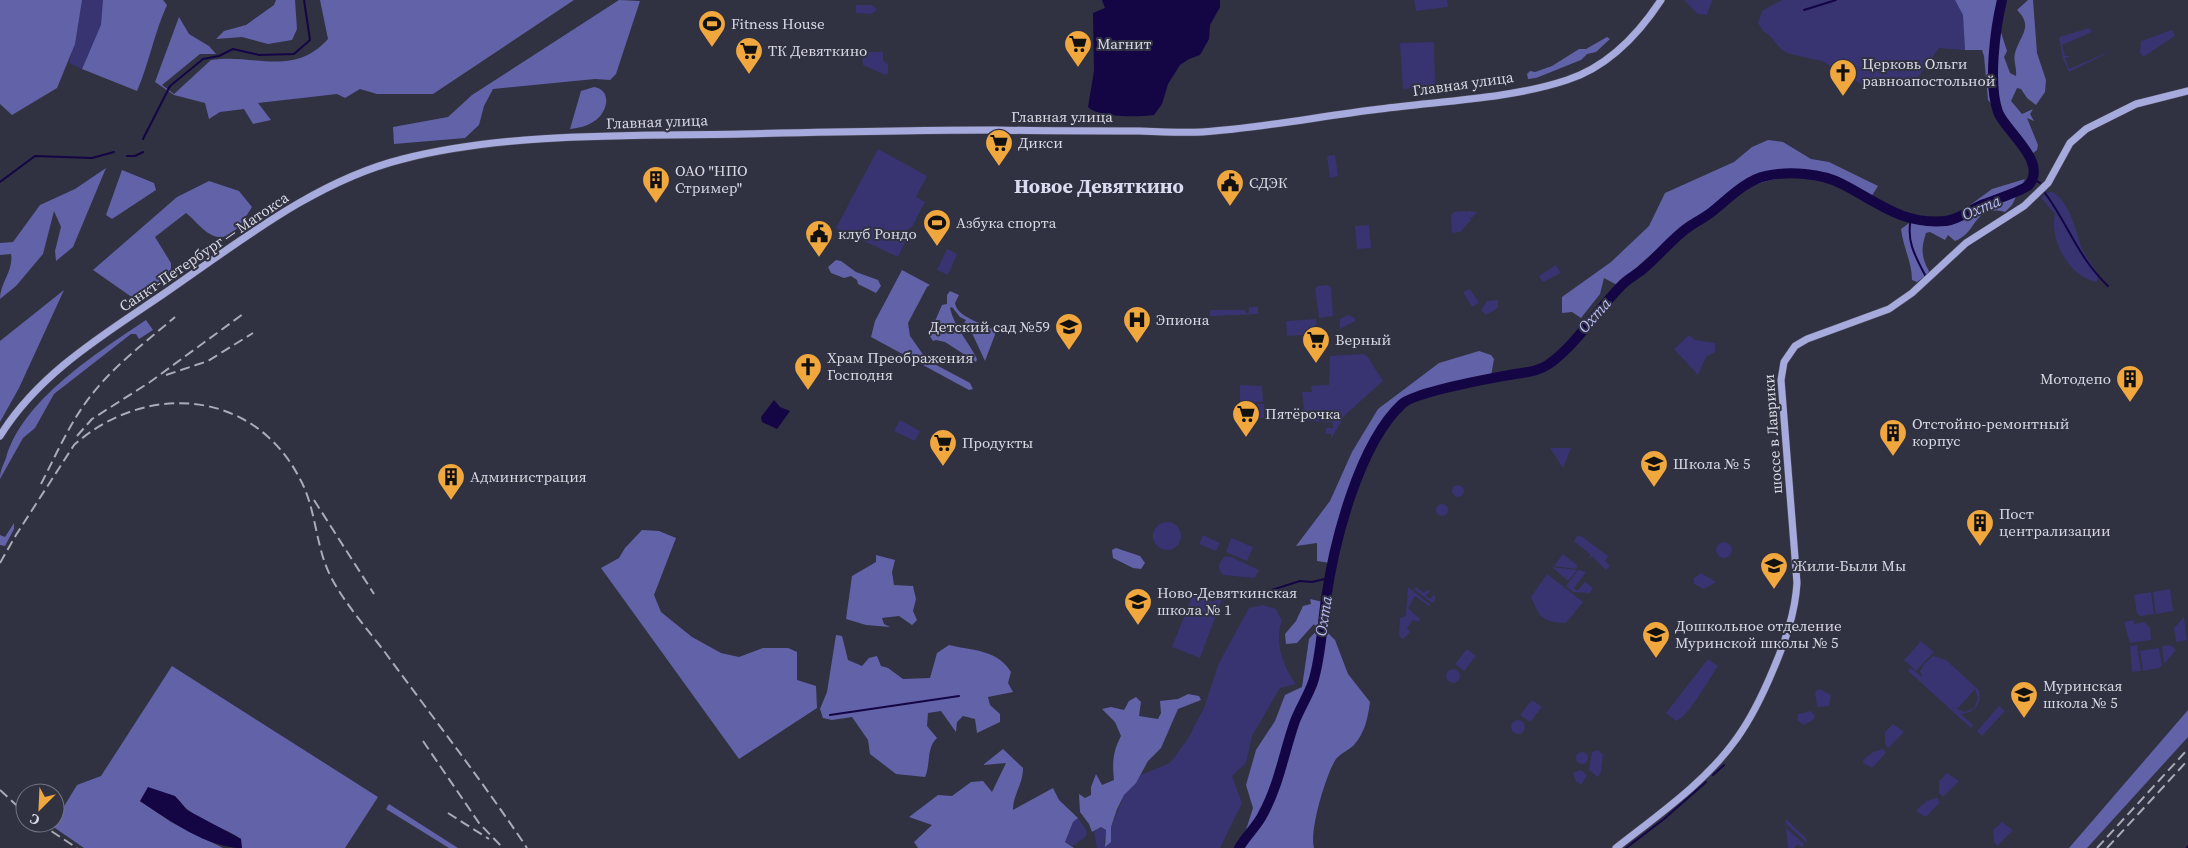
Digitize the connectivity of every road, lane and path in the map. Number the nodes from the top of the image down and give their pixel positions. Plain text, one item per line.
1 (1661, 0) edge
2 (2188, 91) edge
3 (428, 153) joint
4 (0, 436) edge
5 (1616, 848) edge

1 - 3 main road, Главная улица
2 - 5 main road, шоссе в Лаврики
3 - 4 main road, Санкт-Петербург — Матокса

